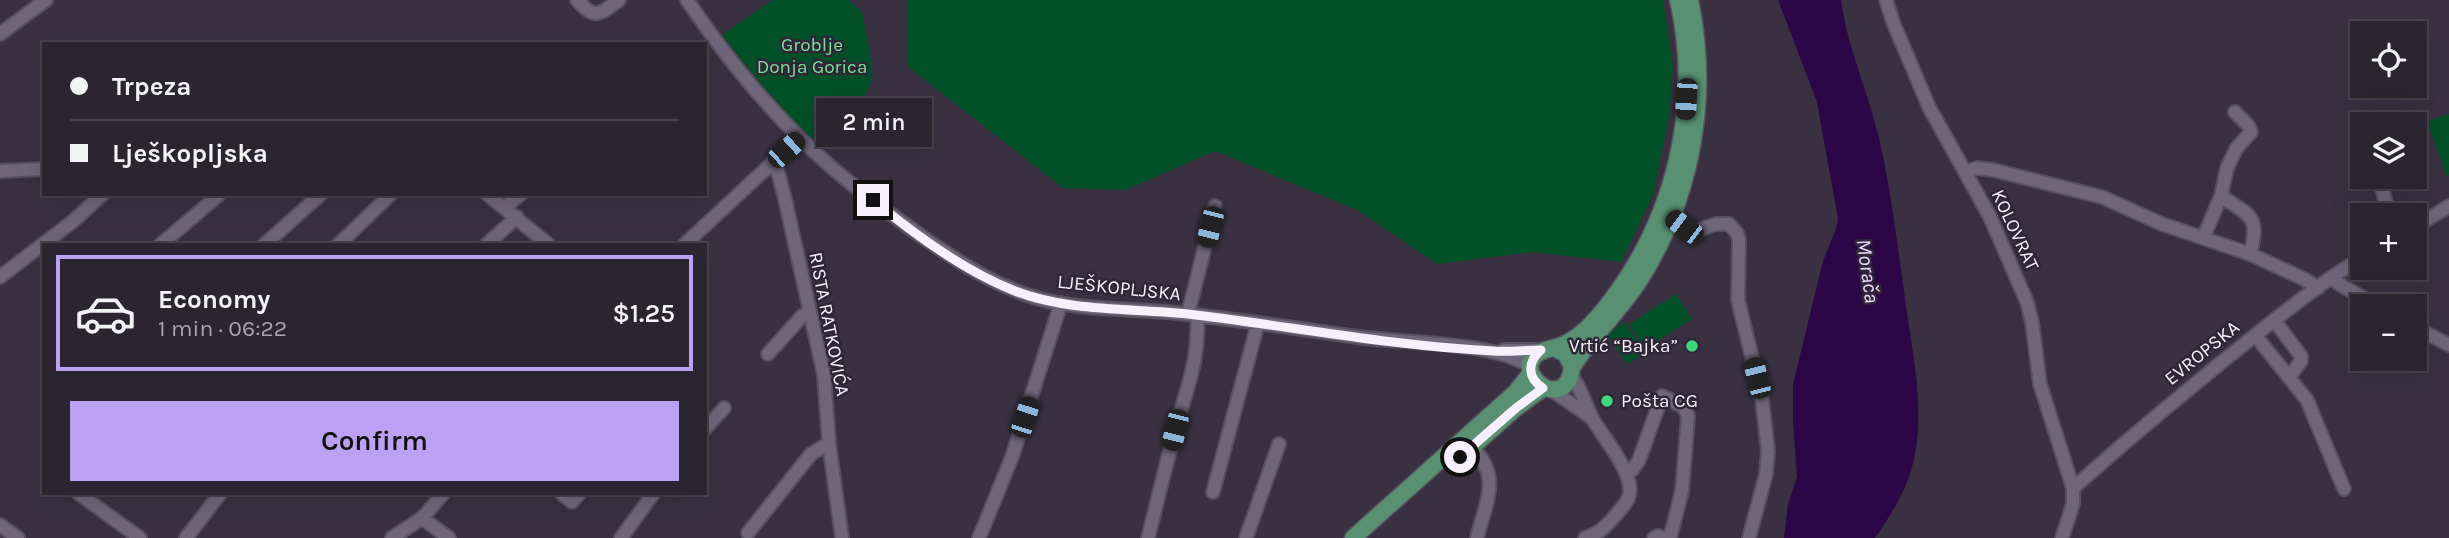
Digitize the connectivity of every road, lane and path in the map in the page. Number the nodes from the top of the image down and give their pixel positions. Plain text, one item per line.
1 (46, 0) edge
2 (577, 0) edge
3 (619, 0) edge
4 (687, 0) edge
5 (1678, 0) edge
6 (1690, 0) edge
7 (1886, 0) edge
8 (0, 34) edge
9 (2235, 112) dead end
10 (799, 138) junction
11 (772, 162) junction
12 (42, 169) edge
13 (0, 171) edge
14 (1966, 172) junction
15 (101, 196) edge
16 (218, 196) edge
17 (318, 196) edge
18 (389, 196) edge
19 (491, 196) edge
20 (519, 196) edge
21 (2221, 196) junction
22 (1215, 206) dead end
23 (2449, 206) edge
24 (505, 207) junction
25 (517, 217) junction
26 (1671, 217) junction
27 (2427, 219) edge
28 (2204, 236) junction
29 (45, 243) edge
30 (162, 243) edge
31 (266, 243) edge
32 (340, 243) edge
33 (488, 243) edge
34 (547, 243) edge
35 (686, 243) edge
36 (42, 245) edge
37 (2250, 254) junction
38 (2350, 266) edge
39 (0, 277) edge
40 (2332, 277) junction
41 (2318, 288) junction
42 (2357, 294) edge
43 (1061, 303) junction
44 (809, 312) junction
45 (1193, 315) junction
46 (2274, 320) junction
47 (1258, 323) junction
48 (2427, 333) edge
49 (2255, 335) junction
50 (2449, 345) edge
51 (1547, 349) junction
52 (1493, 351) junction
53 (768, 354) dead end
54 (1531, 369) junction
55 (1571, 371) junction
56 (2289, 377) junction
57 (1547, 388) junction
58 (724, 408) dead end
59 (1593, 418) junction
60 (707, 427) edge
61 (829, 443) junction
62 (1279, 444) dead end
63 (1472, 447) junction
64 (1626, 473) junction
65 (2074, 488) junction
66 (2344, 489) dead end
67 (1213, 492) dead end
68 (80, 495) edge
69 (219, 495) edge
70 (442, 495) edge
71 (563, 495) edge
72 (578, 495) edge
73 (652, 495) edge
74 (422, 518) junction
75 (840, 523) junction
76 (0, 525) edge
77 (748, 533) dead end
78 (18, 538) edge
79 (140, 538) edge
80 (186, 538) edge
81 (392, 538) edge
82 (449, 538) edge
83 (621, 538) edge
84 (830, 538) edge
85 (842, 538) edge
86 (979, 538) edge
87 (1149, 538) edge
88 (1245, 538) edge
89 (1353, 538) edge
90 (1370, 538) edge
91 (1477, 538) edge
92 (1585, 538) edge
93 (1654, 538) edge
94 (1663, 538) edge
95 (1670, 538) edge
96 (1749, 538) edge
97 (2062, 538) edge

1 - 8 street
2 - 3 street
4 - 10 street, LJEŠKOPLJSKA
5 - 51 main road
6 - 26 main road
7 - 14 street, KOLOVRAT
9 - 21 street
10 - 11 street
10 - 43 street, LJEŠKOPLJSKA
11 - 35 street
11 - 44 street, RISTA RATKOVIĆA
12 - 13 street
14 - 28 street
14 - 65 street, KOLOVRAT
15 - 29 street
16 - 30 street
17 - 31 street
18 - 32 street
19 - 24 street
20 - 24 street
21 - 28 street
21 - 37 street
22 - 45 street
23 - 27 street
24 - 25 street
25 - 33 street
25 - 34 street
26 - 55 main road
26 - 96 street
28 - 37 street
36 - 39 street
37 - 41 street
38 - 40 street, EVROPSKA
40 - 41 street, EVROPSKA
40 - 42 street
41 - 46 street, EVROPSKA
43 - 45 street, LJEŠKOPLJSKA
43 - 86 street
44 - 53 street
44 - 61 street, RISTA RATKOVIĆA
45 - 47 street, LJEŠKOPLJSKA
45 - 87 street
46 - 49 street, EVROPSKA
46 - 56 street
47 - 52 street, LJEŠKOPLJSKA
47 - 67 street
48 - 50 street
49 - 56 street
49 - 65 street, EVROPSKA
51 - 52 street, LJEŠKOPLJSKA
51 - 54 main road
51 - 55 main road
52 - 54 street, LJEŠKOPLJSKA
54 - 57 main road
54 - 89 main road
55 - 57 main road
55 - 59 street
56 - 66 street
57 - 59 street
57 - 63 main road
58 - 60 street
59 - 64 street
61 - 75 street, RISTA RATKOVIĆA
61 - 77 street
62 - 88 street
63 - 90 main road
63 - 91 street
64 - 92 street
64 - 95 street
65 - 97 street
68 - 79 street
69 - 80 street
70 - 74 street
71 - 72 street
73 - 83 street
74 - 81 street
74 - 82 street
75 - 84 street
75 - 85 street, RISTA RATKOVIĆA
76 - 78 street
93 - 94 street

